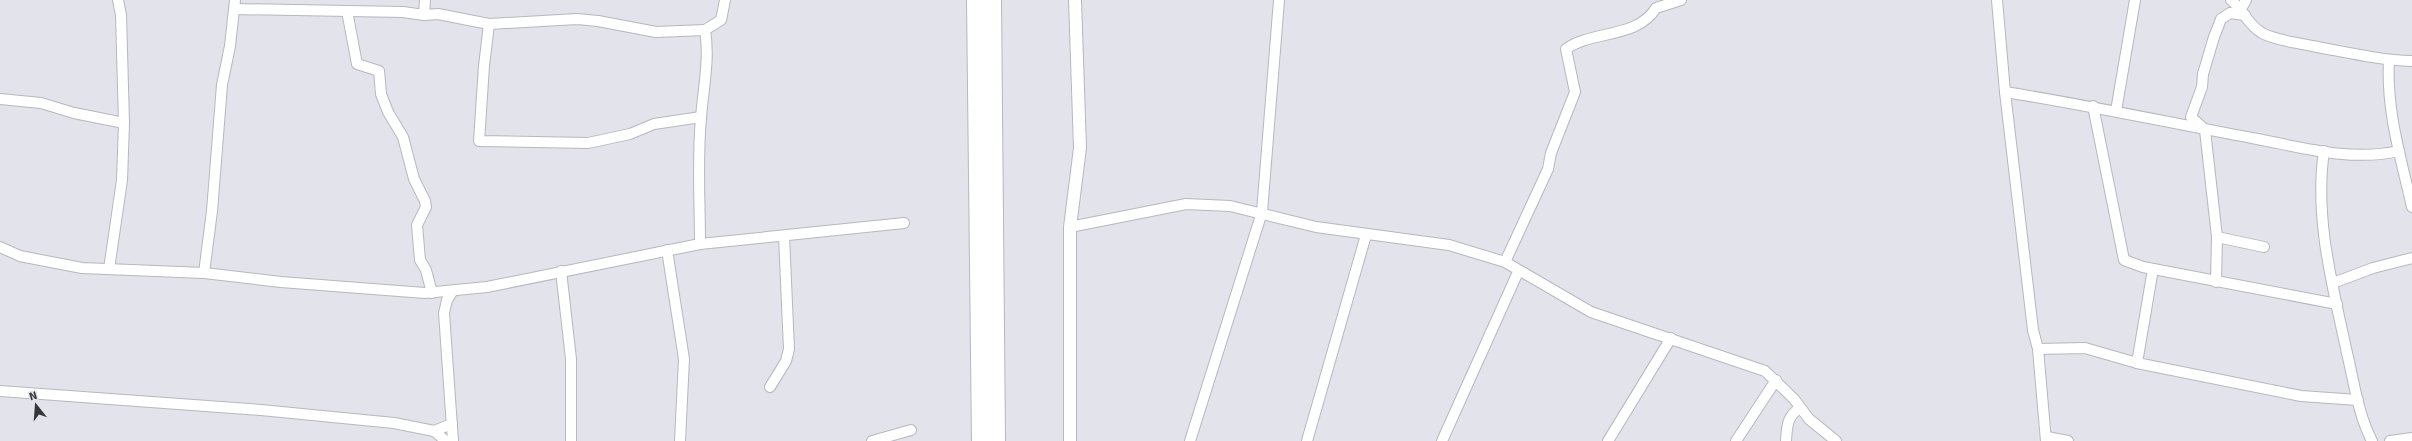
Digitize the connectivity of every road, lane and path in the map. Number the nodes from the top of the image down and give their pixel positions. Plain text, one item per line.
1 (118, 0) edge
2 (425, 0) edge
3 (725, 0) edge
4 (976, 0) edge
5 (992, 0) edge
6 (1075, 0) edge
7 (1279, 0) edge
8 (1681, 0) edge
9 (1997, 0) edge
10 (2135, 0) edge
11 (2231, 0) edge
12 (235, 4) edge
13 (2244, 8) edge
14 (348, 11) junction
15 (424, 15) junction
16 (489, 24) junction
17 (705, 30) junction
18 (2389, 60) junction
19 (2412, 62) edge
20 (2005, 92) junction
21 (0, 99) edge
22 (2093, 106) junction
23 (2116, 111) junction
24 (701, 117) junction
25 (124, 123) junction
26 (2205, 130) junction
27 (2324, 151) junction
28 (2399, 151) junction
29 (2412, 207) edge
30 (1262, 212) junction
31 (904, 223) dead end
32 (1070, 227) junction
33 (784, 236) junction
34 (1366, 236) junction
35 (2217, 237) junction
36 (700, 244) junction
37 (0, 247) edge
38 (2264, 247) dead end
39 (667, 250) junction
40 (2412, 258) edge
41 (1504, 262) junction
42 (110, 269) junction
43 (2154, 269) junction
44 (561, 272) junction
45 (1518, 272) junction
46 (204, 273) junction
47 (2216, 282) junction
48 (2333, 283) junction
49 (452, 292) junction
50 (429, 293) junction
51 (2337, 304) junction
52 (444, 313) junction
53 (1671, 338) junction
54 (2038, 349) junction
55 (2137, 363) junction
56 (1776, 380) junction
57 (770, 387) dead end
58 (0, 391) edge
59 (2358, 400) junction
60 (1800, 408) junction
61 (452, 424) junction
62 (911, 430) dead end
63 (434, 431) junction
64 (2412, 438) edge
65 (2047, 439) edge
66 (446, 441) edge
67 (452, 441) edge
68 (571, 441) edge
69 (680, 441) edge
70 (872, 441) edge
71 (981, 441) edge
72 (996, 441) edge
73 (1070, 441) edge
74 (1190, 441) edge
75 (1307, 441) edge
76 (1442, 441) edge
77 (1608, 441) edge
78 (1736, 441) edge
79 (1786, 441) edge
80 (1836, 441) edge
81 (2068, 441) edge
82 (2372, 441) edge
83 (2390, 441) edge

1 - 25 street
2 - 15 street
3 - 17 street
4 - 71 highway
5 - 72 highway
6 - 32 street
7 - 30 street
8 - 41 street
9 - 20 street
10 - 23 street
11 - 13 street
12 - 14 street
12 - 46 street
13 - 18 street
13 - 26 street
14 - 15 street
14 - 50 street
15 - 16 street
16 - 17 street
16 - 24 street
17 - 24 street
18 - 19 street
18 - 28 street
20 - 22 street
20 - 54 street
21 - 25 street
22 - 23 street
22 - 43 street
23 - 26 street
24 - 36 street
25 - 42 street
26 - 27 street
26 - 35 street
27 - 28 street
27 - 48 street
28 - 29 street
30 - 32 street
30 - 34 street
30 - 74 street
31 - 33 street
32 - 73 street
33 - 36 street
33 - 57 street
34 - 41 street
34 - 75 street
35 - 38 street
35 - 47 street
36 - 39 street
37 - 42 street
39 - 44 street
39 - 69 street
40 - 48 street
41 - 45 street
42 - 46 street
43 - 47 street
43 - 55 street
44 - 49 street
44 - 68 street
45 - 53 street
45 - 76 street
46 - 50 street
47 - 51 street
48 - 51 street
49 - 50 street
49 - 52 street
50 - 52 street
51 - 59 street
52 - 61 street
53 - 56 street
53 - 77 street
54 - 55 street
54 - 65 street
55 - 59 street
56 - 60 street
56 - 78 street
58 - 63 street
59 - 82 street
60 - 79 street
60 - 80 street
61 - 63 street
61 - 67 street
62 - 70 street
63 - 66 street
64 - 83 street
65 - 81 street

